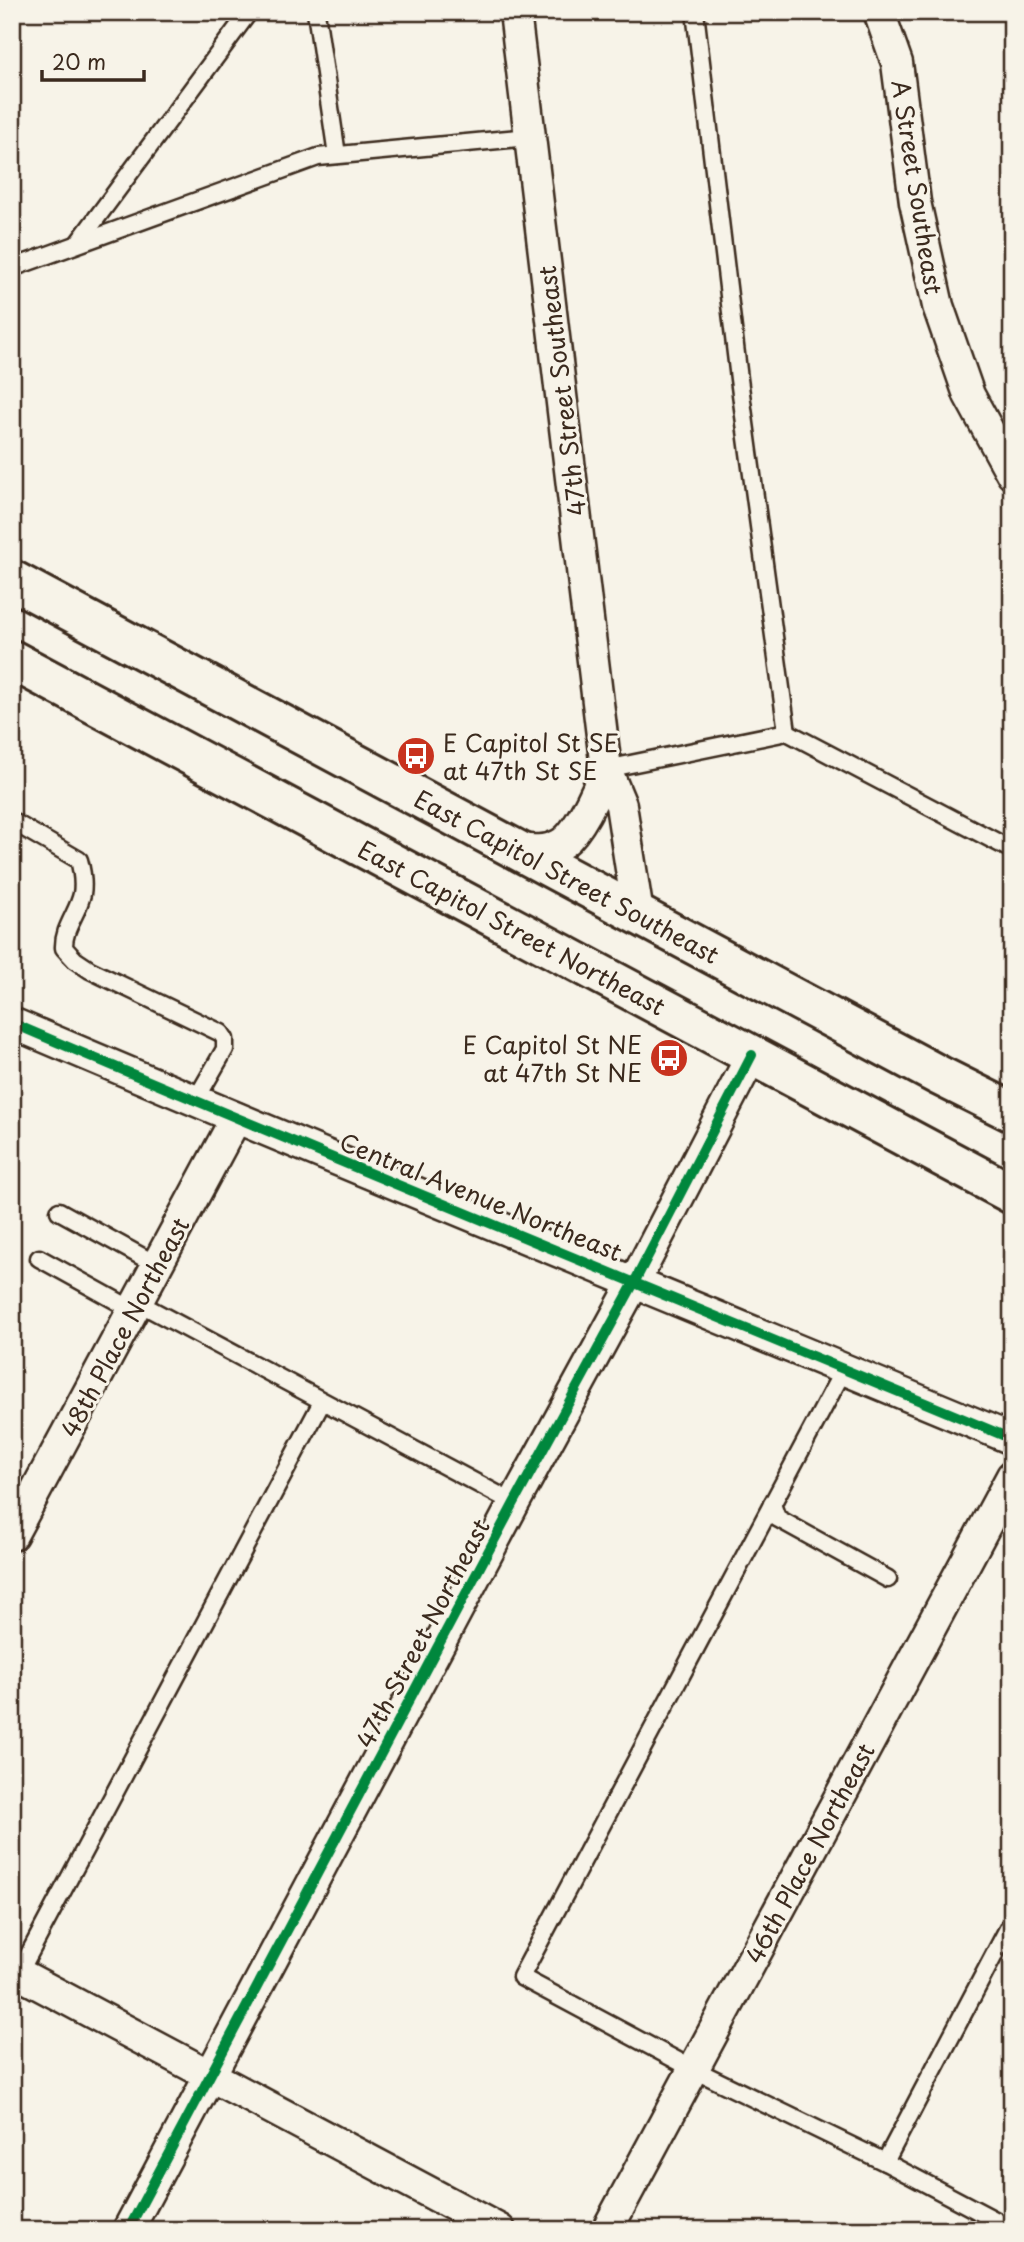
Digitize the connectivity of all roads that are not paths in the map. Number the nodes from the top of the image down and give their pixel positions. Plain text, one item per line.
1 (249, 12) edge
2 (316, 12) edge
3 (515, 12) edge
4 (695, 12) edge
5 (879, 12) edge
6 (530, 137) junction
7 (337, 155) junction
8 (78, 243) junction
9 (12, 268) edge
10 (1012, 474) edge
11 (12, 580) edge
12 (12, 660) edge
13 (787, 732) junction
14 (606, 769) junction
15 (12, 821) edge
16 (514, 848) junction
17 (1012, 850) edge
18 (638, 914) junction
19 (12, 1023) edge
20 (752, 1055) junction
21 (195, 1101) junction
22 (1012, 1112) edge
23 (236, 1118) junction
24 (1012, 1194) edge
25 (60, 1211) dead end
26 (39, 1258) dead end
27 (158, 1265) junction
28 (635, 1281) junction
29 (135, 1306) junction
30 (844, 1369) junction
31 (322, 1402) junction
32 (1012, 1439) edge
33 (1012, 1476) edge
34 (514, 1503) junction
35 (772, 1504) junction
36 (12, 1535) edge
37 (888, 1579) dead end
38 (1012, 1921) edge
39 (16, 1971) edge
40 (693, 2068) junction
41 (210, 2075) junction
42 (885, 2162) junction
43 (1012, 2229) edge
44 (128, 2230) edge
45 (500, 2230) edge
46 (607, 2230) edge

1 - 8 lane
2 - 7 lane
3 - 6 street, 47th Street Southeast
4 - 13 lane
5 - 10 street, A Street Southeast
6 - 7 lane
6 - 14 street, 47th Street Southeast
7 - 8 lane
8 - 9 lane
11 - 16 main road, East Capitol Street Southeast
12 - 20 main road, East Capitol Street Northeast
13 - 14 lane
13 - 17 lane
14 - 16 street, 47th Street Southeast
14 - 18 street, 47th Street Southeast
15 - 21 lane
16 - 18 main road, East Capitol Street Southeast
18 - 22 main road, East Capitol Street Southeast
19 - 21 street, Central Avenue Northeast
20 - 24 main road, East Capitol Street Northeast
20 - 28 street, 47th Street Northeast
21 - 23 street, Central Avenue Northeast
23 - 27 street, 48th Place Northeast
23 - 28 street, Central Avenue Northeast
25 - 27 lane
26 - 29 lane
27 - 29 street, 48th Place Northeast
28 - 30 street, Central Avenue Northeast
28 - 34 street, 47th Street Northeast
29 - 31 lane
29 - 36 street, 48th Place Northeast
30 - 32 street, Central Avenue Northeast
30 - 35 lane
31 - 34 lane
31 - 39 lane
33 - 40 street, 46th Place Northeast
34 - 41 street, 47th Street Northeast
35 - 37 lane
35 - 40 lane
38 - 42 lane
39 - 41 street
40 - 42 lane
40 - 46 street, 46th Place Northeast
41 - 44 street, 47th Street Northeast
41 - 45 street
42 - 43 lane

